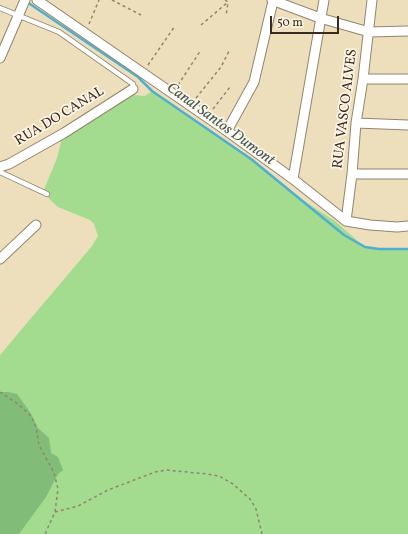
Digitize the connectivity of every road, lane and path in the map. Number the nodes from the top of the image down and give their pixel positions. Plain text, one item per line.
1 (37, 0) edge
2 (99, 0) edge
3 (112, 0) edge
4 (225, 0) edge
5 (273, 0) edge
6 (324, 0) edge
7 (372, 0) edge
8 (228, 2) junction
9 (23, 3) edge
10 (0, 8) edge
11 (141, 15) dead end
12 (19, 16) junction
13 (226, 16) dead end
14 (320, 18) junction
15 (201, 25) dead end
16 (175, 26) dead end
17 (408, 31) edge
18 (369, 32) junction
19 (85, 34) junction
20 (201, 50) dead end
21 (229, 51) dead end
22 (0, 58) edge
23 (142, 73) junction
24 (363, 79) junction
25 (408, 79) edge
26 (230, 87) dead end
27 (133, 89) joint
28 (172, 94) junction
29 (190, 106) junction
30 (207, 117) junction
31 (356, 123) junction
32 (408, 125) edge
33 (227, 131) junction
34 (0, 167) edge
35 (0, 172) edge
36 (352, 174) junction
37 (408, 174) edge
38 (293, 179) junction
39 (47, 194) dead end
40 (346, 221) junction
41 (36, 225) dead end
42 (408, 226) edge
43 (2, 255) edge
44 (0, 392) edge
45 (55, 512) junction
46 (45, 534) edge
47 (262, 534) edge

1 - 19 street
2 - 19 path
3 - 11 path
4 - 8 path
5 - 14 street
5 - 33 street
6 - 14 street
7 - 18 street, RUA VASCO ALVES
8 - 13 path
8 - 15 path
9 - 12 street
10 - 12 lane
12 - 22 street
12 - 27 lane
14 - 18 street
14 - 38 street
16 - 23 path
17 - 18 street
18 - 24 street, RUA VASCO ALVES
19 - 23 street
20 - 28 path
21 - 29 path
23 - 28 street
24 - 25 street
24 - 31 street, RUA VASCO ALVES
26 - 30 path
27 - 34 street, RUA DO CANAL
28 - 29 street
29 - 30 street
30 - 33 street
31 - 32 street
31 - 36 street, RUA VASCO ALVES
33 - 38 street
35 - 39 lane
36 - 37 street
36 - 40 street, RUA VASCO ALVES
38 - 40 street
40 - 42 street
41 - 43 street
44 - 45 path
45 - 46 path
45 - 47 path

